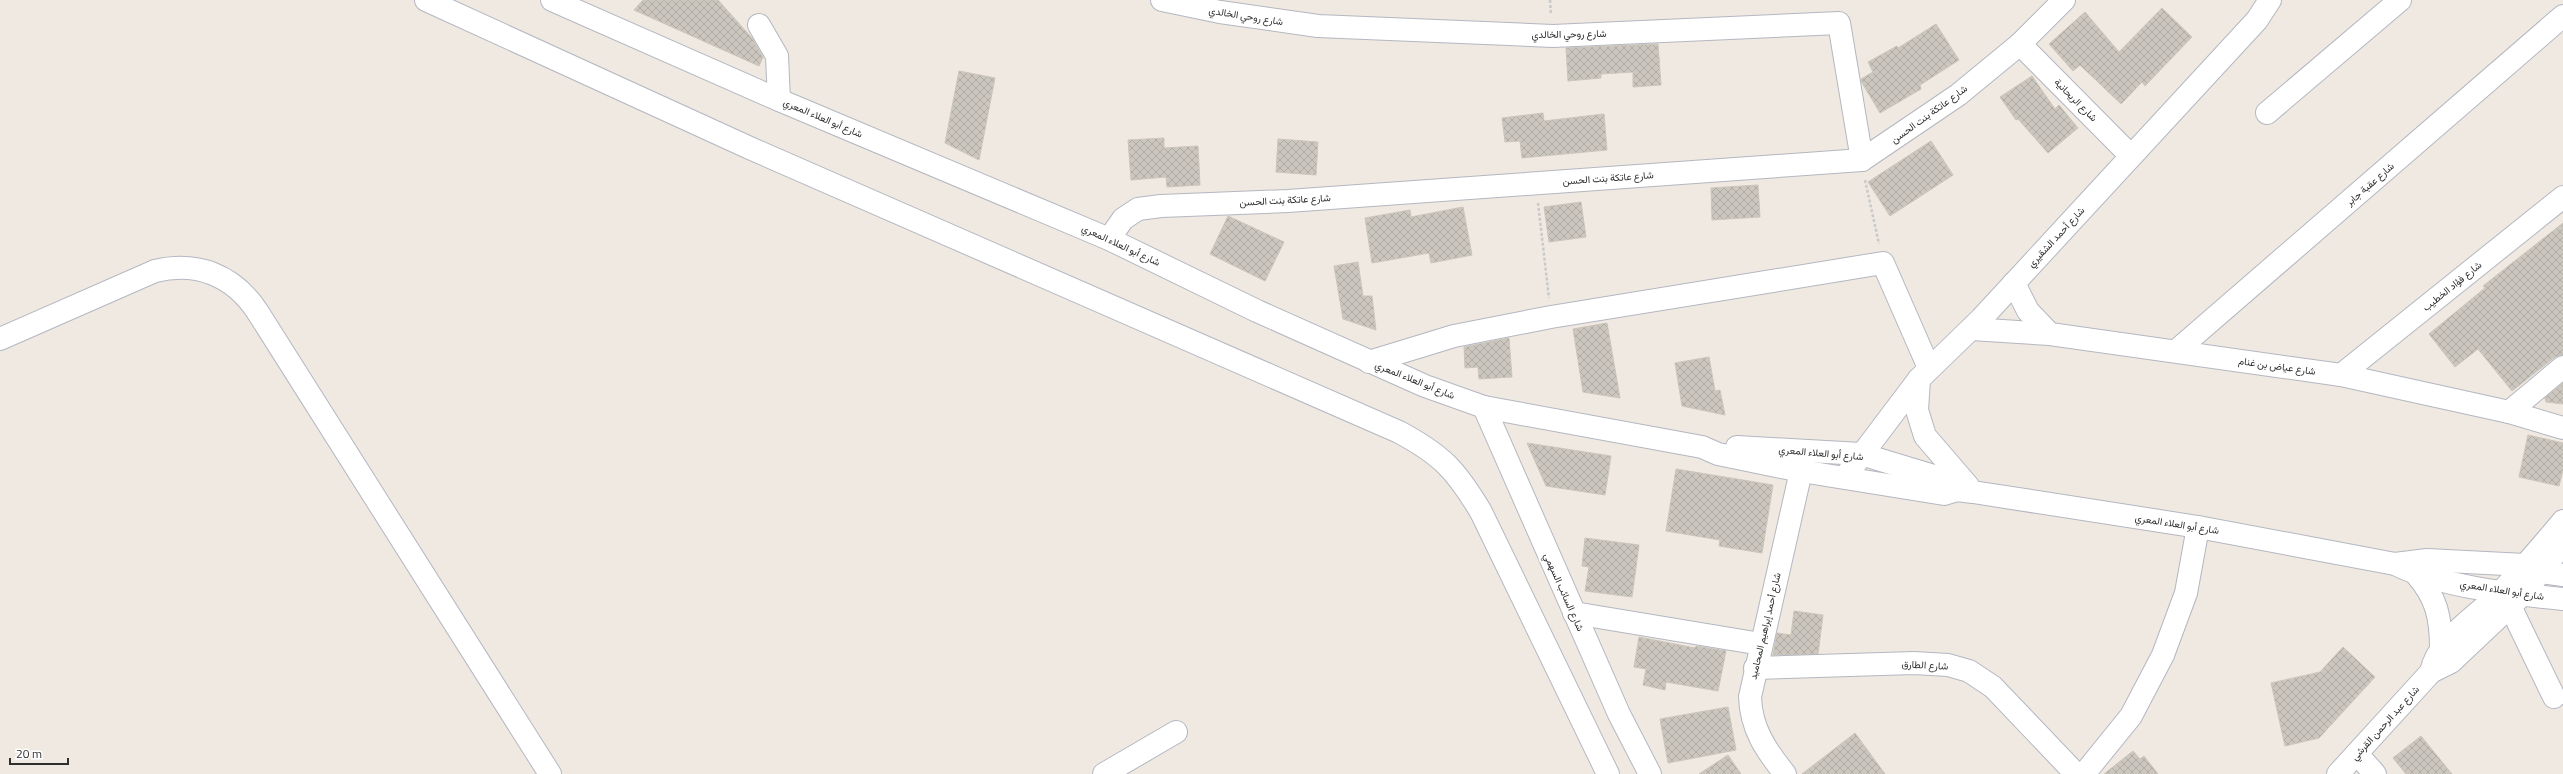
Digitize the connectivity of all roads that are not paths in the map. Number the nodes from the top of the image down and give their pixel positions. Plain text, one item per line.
1 (426, 0) edge
2 (552, 0) edge
3 (1162, 0) edge
4 (2064, 0) edge
5 (2270, 0) edge
6 (2400, 0) edge
7 (2563, 16) edge
8 (759, 25) dead end
9 (2020, 44) junction
10 (779, 100) junction
11 (2268, 113) dead end
12 (2131, 156) junction
13 (1862, 160) junction
14 (2563, 197) edge
15 (1109, 238) junction
16 (2014, 283) junction
17 (1971, 329) junction
18 (2050, 334) junction
19 (0, 339) edge
20 (2176, 352) junction
21 (1369, 362) junction
22 (2563, 367) edge
23 (1924, 373) junction
24 (2341, 375) junction
25 (1484, 407) junction
26 (2509, 412) junction
27 (2563, 428) edge
28 (1702, 447) junction
29 (1861, 454) junction
30 (1801, 471) junction
31 (1845, 477) junction
32 (1965, 491) junction
33 (2563, 522) edge
34 (2198, 527) junction
35 (2563, 544) edge
36 (2395, 564) junction
37 (2533, 568) junction
38 (2416, 574) junction
39 (2563, 575) edge
40 (2511, 597) junction
41 (2563, 599) edge
42 (1574, 613) junction
43 (1761, 644) junction
44 (2441, 649) junction
45 (1755, 668) junction
46 (2431, 672) junction
47 (2554, 697) dead end
48 (1176, 732) dead end
49 (2357, 754) junction
50 (550, 774) edge
51 (1104, 774) edge
52 (1608, 774) edge
53 (1650, 774) edge
54 (1785, 774) edge
55 (2076, 774) edge
56 (2084, 774) edge
57 (2338, 774) edge
58 (2375, 774) edge

1 - 52 street
2 - 10 street, شارع أبو العلاء المعري
3 - 13 street, شارع روحي الخالدي
4 - 9 street, شارع عاتكة بنت الحسن
5 - 12 street, شارع أحمد الشقيري
6 - 11 street
7 - 20 street, شارع عقبة جابر
8 - 10 street
9 - 12 street, شارع الريحانية
9 - 13 street, شارع عاتكة بنت الحسن
10 - 15 street, شارع أبو العلاء المعري
12 - 16 street, شارع أحمد الشقيري
13 - 15 street, شارع عاتكة بنت الحسن
14 - 24 street, شارع فؤاد الخطيب
15 - 21 street, شارع أبو العلاء المعري
16 - 17 street, شارع أحمد الشقيري
16 - 18 street
17 - 18 street, شارع عياض بن غنام
17 - 23 street, شارع أحمد الشقيري
18 - 20 street, شارع عياض بن غنام
19 - 50 street
20 - 24 street, شارع عياض بن غنام
21 - 23 street
21 - 25 street, شارع أبو العلاء المعري
22 - 26 street
23 - 29 street, شارع أحمد الشقيري
23 - 32 street
24 - 26 street, شارع عياض بن غنام
25 - 28 street, شارع أبو العلاء المعري
25 - 42 street, شارع السائب السهمي
26 - 27 street, شارع عياض بن غنام
28 - 29 street, شارع أبو العلاء المعري
28 - 30 street, شارع أبو العلاء المعري
29 - 31 street, شارع أحمد الشقيري
29 - 32 street, شارع أبو العلاء المعري
30 - 31 street, شارع أبو العلاء المعري
30 - 43 street, شارع أحمد إبراهيم المحاميد
31 - 32 street, شارع أبو العلاء المعري
32 - 34 street, شارع أبو العلاء المعري
33 - 37 street, شارع عبد الرحمن القرشي
34 - 36 street, شارع أبو العلاء المعري
34 - 56 street
35 - 37 street, شارع عبد الرحمن القرشي
36 - 37 street, شارع أبو العلاء المعري
36 - 38 street, شارع أبو العلاء المعري
37 - 39 street, شارع أبو العلاء المعري
37 - 40 street, شارع عبد الرحمن القرشي
38 - 40 street, شارع أبو العلاء المعري
38 - 44 street
40 - 41 street, شارع أبو العلاء المعري
40 - 44 street, شارع عبد الرحمن القرشي
40 - 46 street, شارع عبد الرحمن القرشي
40 - 47 street
42 - 43 street
42 - 53 street, شارع السائب السهمي
43 - 45 street, شارع أحمد إبراهيم المحاميد
44 - 46 street, شارع عبد الرحمن القرشي
45 - 54 street, شارع أحمد إبراهيم المحاميد
45 - 55 street, شارع الطارق
46 - 49 street, شارع عبد الرحمن القرشي
48 - 51 street
49 - 57 street, شارع عبد الرحمن القرشي
49 - 58 street

